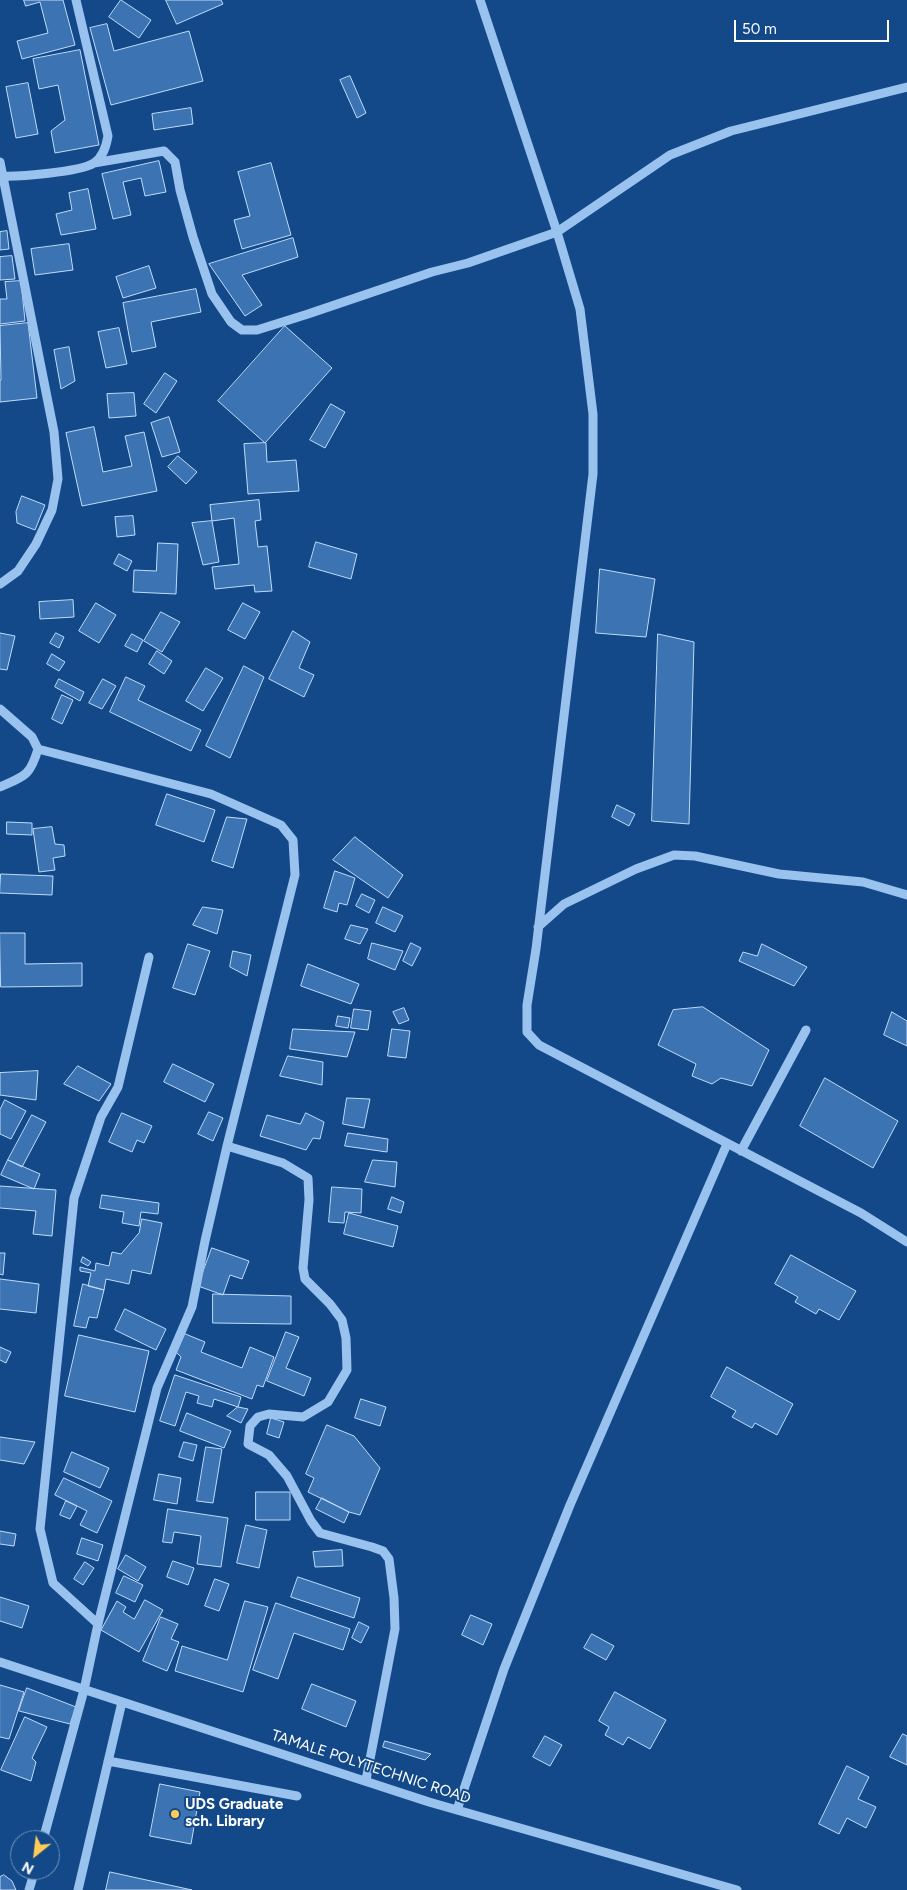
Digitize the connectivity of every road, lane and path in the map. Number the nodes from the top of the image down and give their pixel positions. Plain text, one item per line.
1 (76, 0) edge
2 (480, 0) edge
3 (907, 87) edge
4 (0, 162) edge
5 (94, 163) junction
6 (1, 177) edge
7 (557, 232) junction
8 (0, 584) edge
9 (0, 709) edge
10 (38, 749) junction
11 (0, 787) edge
12 (907, 895) edge
13 (538, 927) junction
14 (149, 957) dead end
15 (806, 1030) dead end
16 (727, 1144) junction
17 (226, 1146) junction
18 (741, 1151) junction
19 (907, 1242) edge
20 (98, 1624) junction
21 (0, 1662) edge
22 (84, 1690) junction
23 (122, 1702) junction
24 (108, 1761) junction
25 (366, 1780) junction
26 (297, 1796) dead end
27 (457, 1810) junction
28 (46, 1830) edge
29 (78, 1890) edge
30 (736, 1890) edge

1 - 5 street
2 - 7 street
3 - 7 street
4 - 6 street
5 - 6 street
5 - 7 street
6 - 8 street
7 - 13 street
9 - 10 street
10 - 11 street
10 - 17 street
12 - 13 street
13 - 16 street
14 - 20 street
15 - 18 street
16 - 18 street
16 - 27 street
17 - 20 street
17 - 25 street
18 - 19 street
20 - 22 street
21 - 22 street, TAMALE POLYTECHNIC ROAD
22 - 23 street, TAMALE POLYTECHNIC ROAD
22 - 28 street
23 - 24 street
23 - 25 street, TAMALE POLYTECHNIC ROAD
24 - 26 street
24 - 29 street
25 - 27 street, TAMALE POLYTECHNIC ROAD
27 - 30 street, TAMALE POLYTECHNIC ROAD

